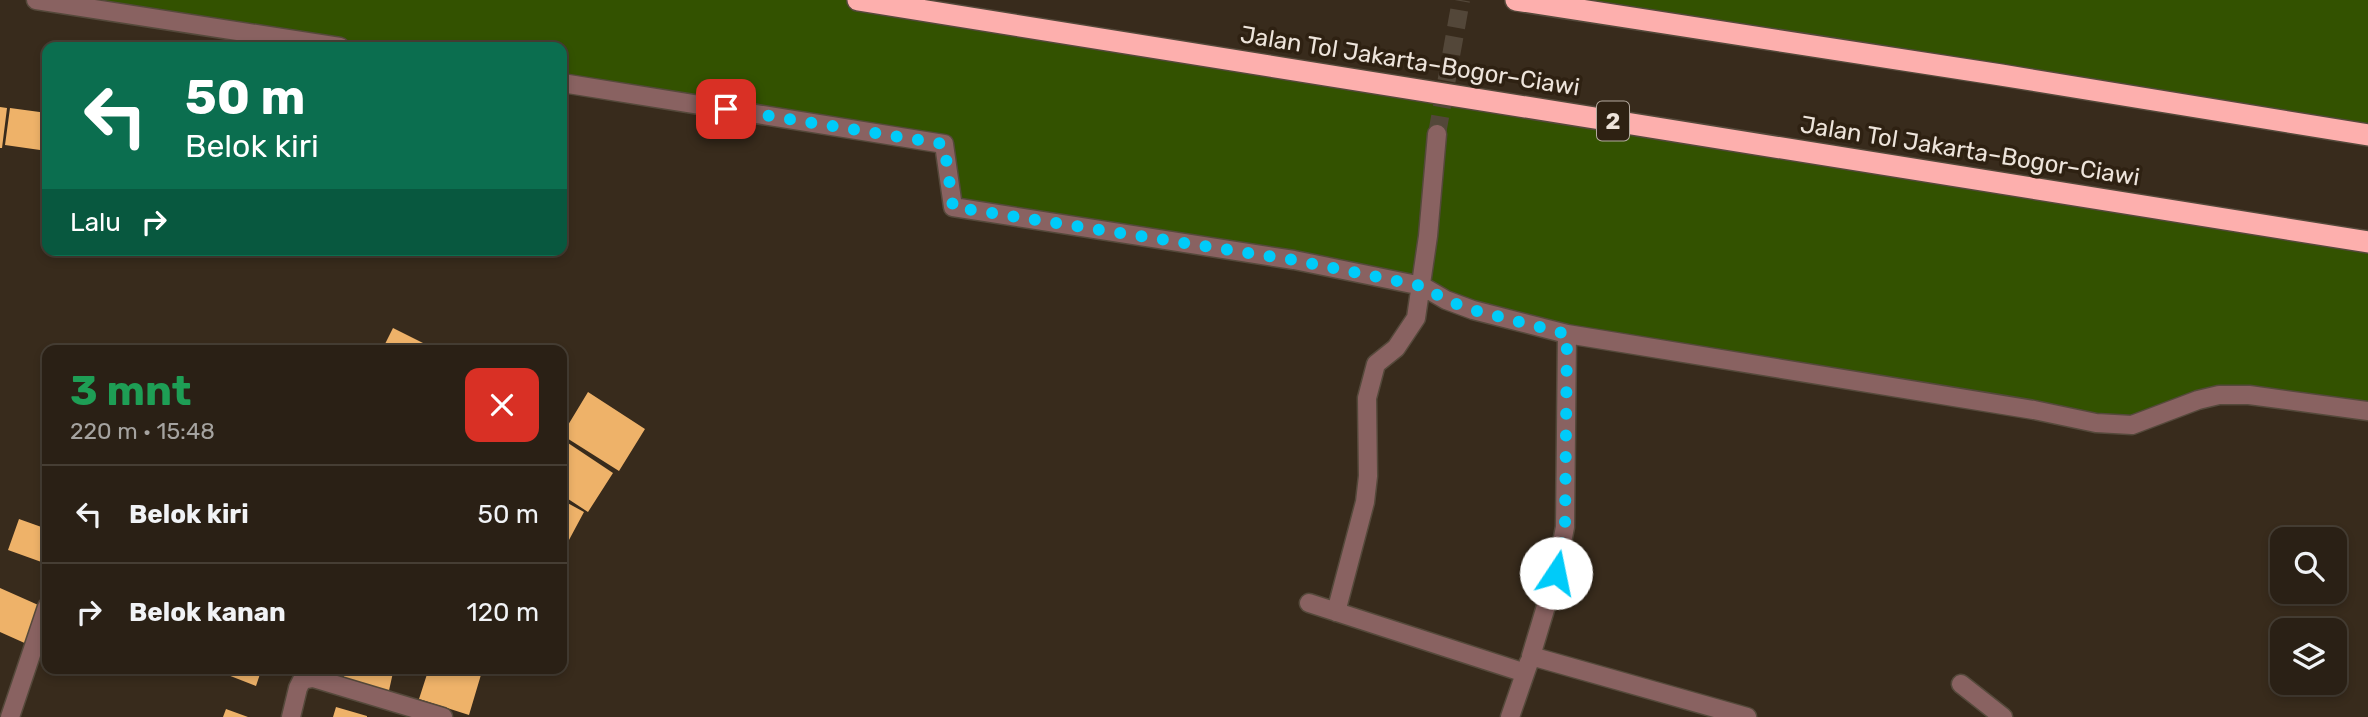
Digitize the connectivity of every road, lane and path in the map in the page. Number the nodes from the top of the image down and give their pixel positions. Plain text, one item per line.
1 (36, 0) edge
2 (858, 0) edge
3 (1516, 0) edge
4 (308, 42) edge
5 (567, 84) edge
6 (1437, 134) tunnel mouth
7 (2368, 135) edge
8 (2368, 242) edge
9 (1422, 286) junction
10 (1567, 334) junction
11 (2368, 411) edge
12 (1309, 603) dead end
13 (1336, 612) junction
14 (42, 622) edge
15 (1528, 664) junction
16 (1961, 684) dead end
17 (10, 717) edge
18 (291, 717) edge
19 (443, 717) edge
20 (1510, 717) edge
21 (1747, 717) edge
22 (2003, 717) edge

1 - 4 street
2 - 8 highway, Jalan Tol Jakarta–Bogor–Ciawi / 2
3 - 7 highway
5 - 9 street
6 - 9 street
9 - 10 street
9 - 13 street
10 - 11 street
10 - 15 street
12 - 13 street
13 - 15 street
14 - 17 street
15 - 20 street
15 - 21 street
16 - 22 street
18 - 19 street

